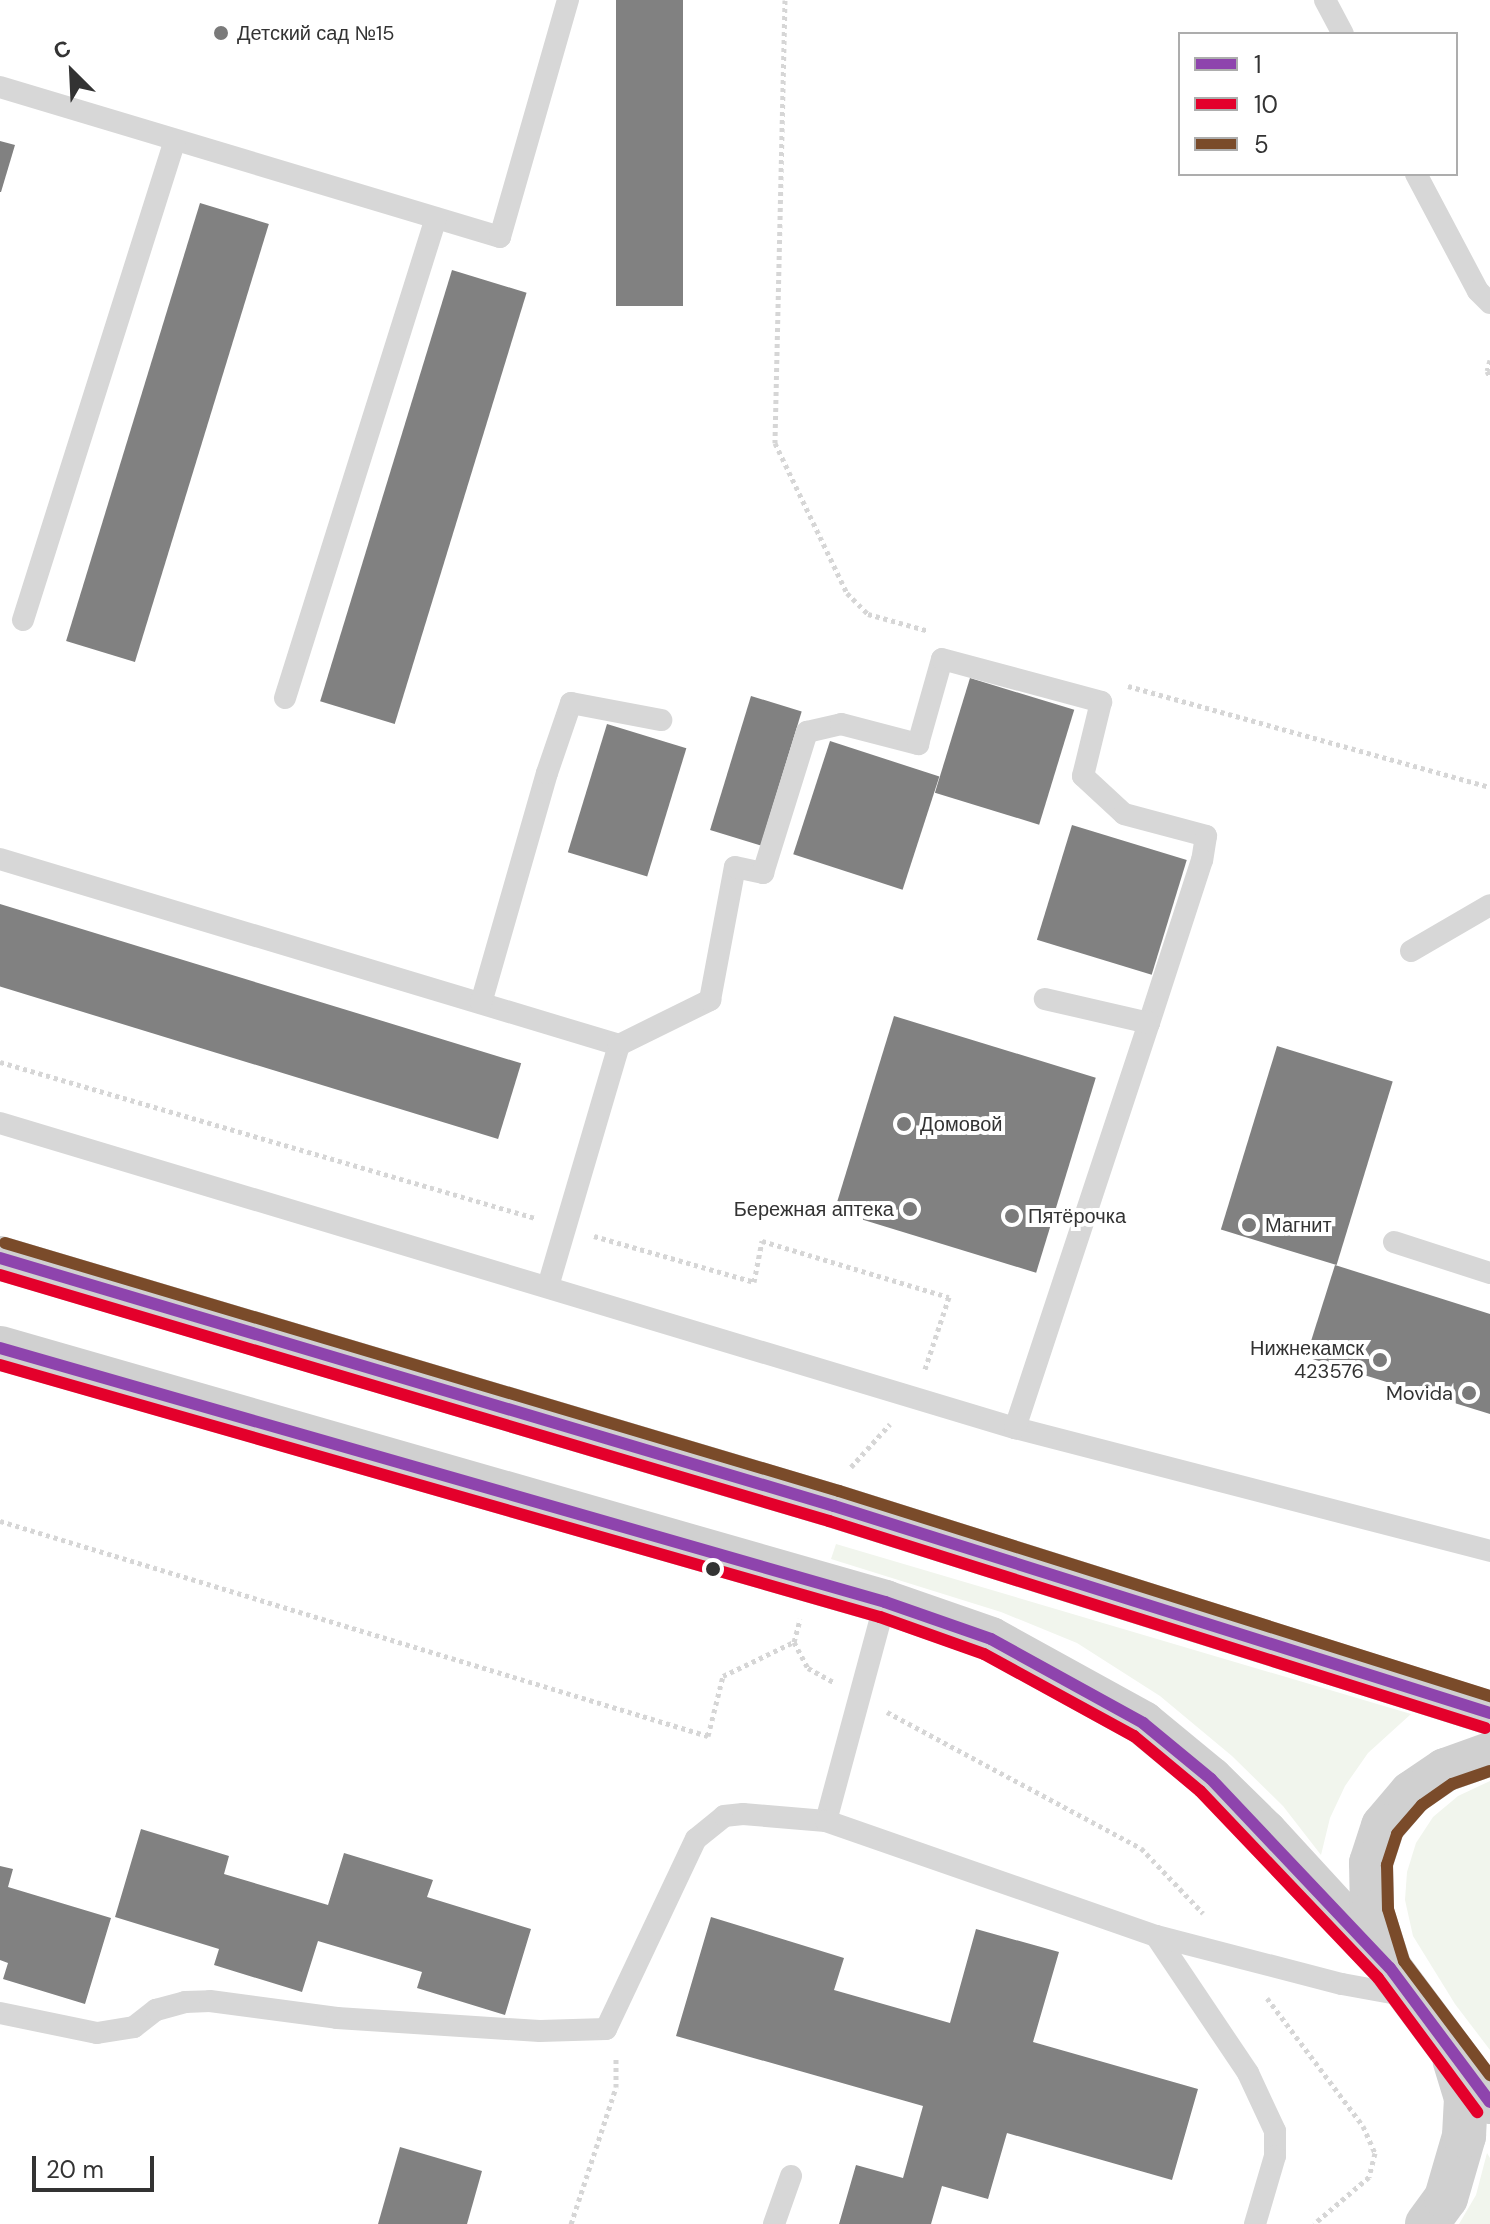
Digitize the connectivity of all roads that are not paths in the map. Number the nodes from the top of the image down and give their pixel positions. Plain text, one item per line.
1 (568, 0) edge
2 (1325, 0) edge
3 (1342, 32) edge
4 (0, 87) edge
5 (175, 140) junction
6 (1417, 176) edge
7 (436, 218) junction
8 (1490, 303) edge
9 (23, 620) dead end
10 (285, 698) dead end
11 (661, 720) dead end
12 (0, 859) edge
13 (1490, 905) edge
14 (1411, 951) dead end
15 (1045, 999) dead end
16 (481, 1003) junction
17 (1149, 1023) junction
18 (619, 1045) junction
19 (0, 1123) edge
20 (1394, 1242) dead end
21 (0, 1258) edge
22 (1490, 1273) edge
23 (548, 1286) junction
24 (0, 1348) edge
25 (1015, 1428) junction
26 (1490, 1551) edge
27 (885, 1602) junction
28 (1490, 1713) edge
29 (1490, 1754) edge
30 (826, 1821) junction
31 (1156, 1936) junction
32 (1399, 1982) junction
33 (0, 2013) edge
34 (1453, 2054) junction
35 (1490, 2102) edge
36 (791, 2176) dead end
37 (774, 2224) edge
38 (1255, 2224) edge
39 (1427, 2224) edge

1 - 7 lane
2 - 3 lane
4 - 5 lane
5 - 7 lane
5 - 9 lane
6 - 8 lane
7 - 10 lane
11 - 16 lane
12 - 16 lane
13 - 14 lane
15 - 17 lane
16 - 18 lane
17 - 18 lane
17 - 25 lane
18 - 23 lane
19 - 23 lane
20 - 22 lane
21 - 28 main road
23 - 25 lane
24 - 27 main road
25 - 26 lane
27 - 30 lane
27 - 32 main road
29 - 32 main road
30 - 31 lane
30 - 33 lane
31 - 32 lane
31 - 38 lane
32 - 34 main road
34 - 35 main road
34 - 39 main road
36 - 37 lane

